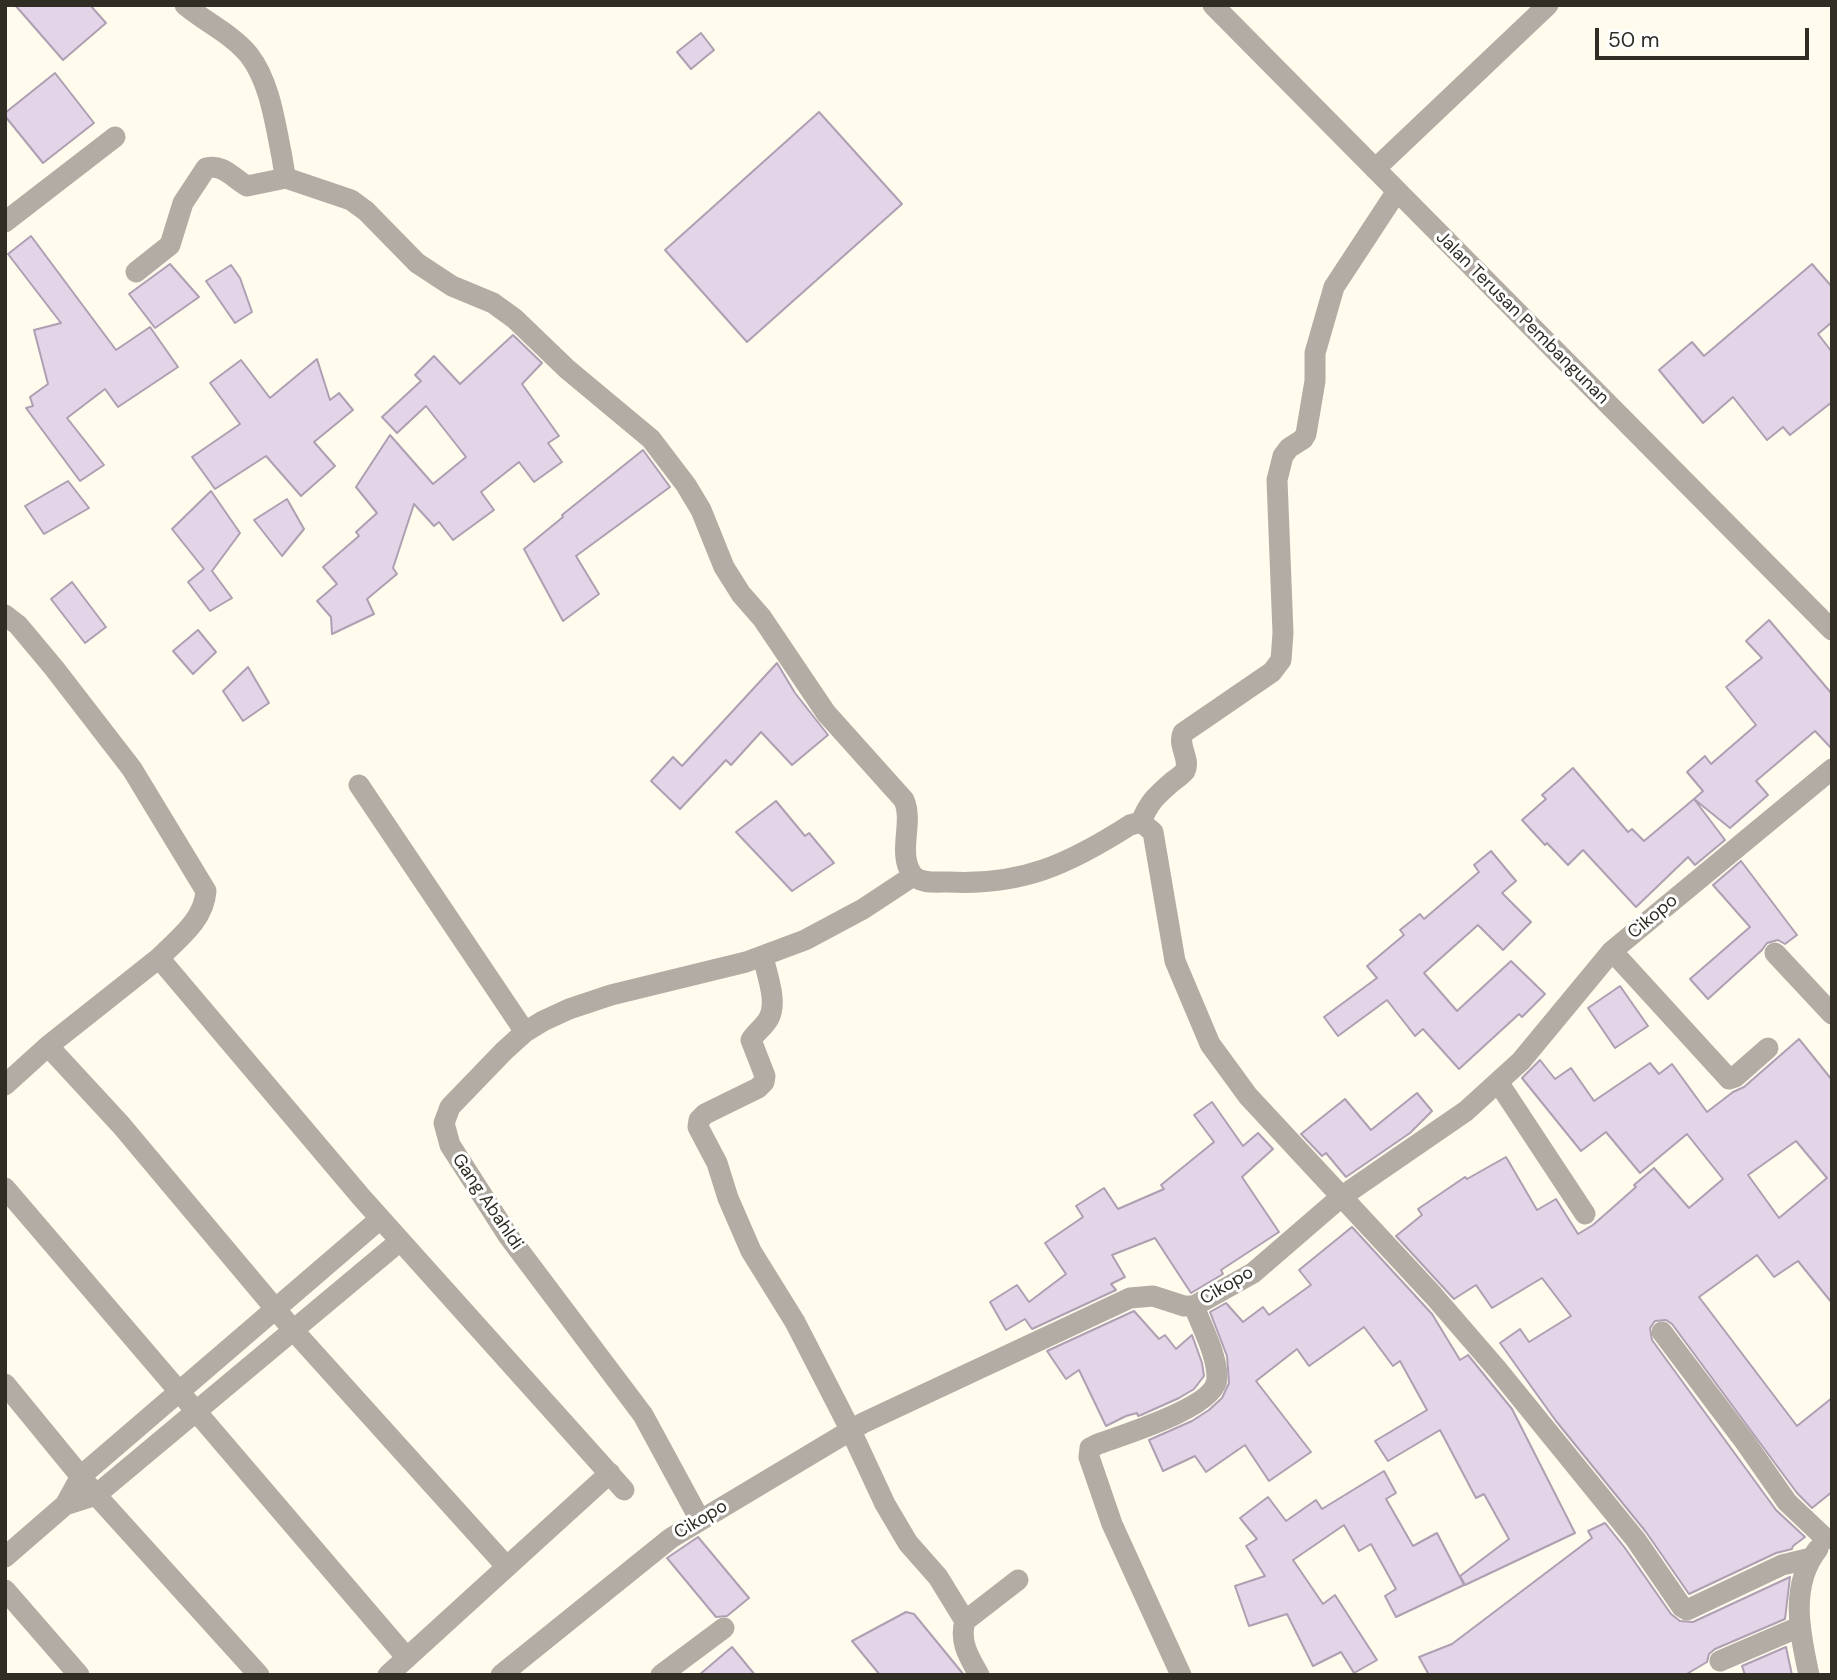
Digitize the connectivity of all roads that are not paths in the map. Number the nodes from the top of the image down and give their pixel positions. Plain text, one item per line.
1 (185, 5) edge
2 (1213, 5) edge
3 (1548, 5) edge
4 (115, 137) dead end
5 (1376, 169) junction
6 (286, 178) junction
7 (1397, 191) junction
8 (5, 222) edge
9 (136, 272) dead end
10 (5, 615) edge
11 (1832, 630) edge
12 (1832, 769) edge
13 (359, 785) dead end
14 (1142, 822) junction
15 (913, 876) junction
16 (1612, 951) junction
17 (1775, 953) dead end
18 (763, 956) junction
19 (159, 958) junction
20 (1832, 1014) edge
21 (525, 1032) junction
22 (48, 1046) junction
23 (1768, 1048) dead end
24 (1498, 1082) junction
25 (5, 1085) edge
26 (5, 1188) edge
27 (1341, 1197) junction
28 (1585, 1214) dead end
29 (380, 1219) junction
30 (400, 1241) junction
31 (1194, 1306) junction
32 (276, 1309) junction
33 (294, 1331) junction
34 (1662, 1332) dead end
35 (5, 1384) edge
36 (178, 1392) junction
37 (196, 1412) junction
38 (851, 1430) junction
39 (610, 1473) junction
40 (81, 1476) junction
41 (624, 1490) dead end
42 (96, 1495) junction
43 (65, 1505) junction
44 (700, 1520) junction
45 (1829, 1536) edge
46 (5, 1557) edge
47 (1811, 1558) junction
48 (507, 1567) junction
49 (1018, 1580) dead end
50 (5, 1590) edge
51 (965, 1621) junction
52 (1799, 1627) junction
53 (724, 1628) dead end
54 (407, 1658) junction
55 (1720, 1661) dead end
56 (79, 1675) edge
57 (259, 1675) edge
58 (388, 1675) edge
59 (501, 1675) edge
60 (661, 1675) edge
61 (979, 1675) edge
62 (1181, 1675) edge
63 (1809, 1675) edge

1 - 6 street
2 - 5 street, Jalan Terusan Pembangunan
3 - 5 street
4 - 8 street
5 - 7 street, Jalan Terusan Pembangunan
6 - 9 street
6 - 15 street
7 - 11 street, Jalan Terusan Pembangunan
7 - 14 street
10 - 19 street
12 - 16 street, Cikopo
13 - 21 street
14 - 15 street
14 - 27 street
15 - 18 street, Gang Abahldi
16 - 23 street
16 - 24 street, Cikopo
17 - 20 street
18 - 21 street, Gang Abahldi
18 - 38 street
19 - 22 street
19 - 29 street
21 - 44 street, Gang Abahldi
22 - 25 street
22 - 32 street
24 - 27 street, Cikopo
24 - 28 street
26 - 36 street
27 - 31 street, Cikopo
27 - 47 street
29 - 30 street
29 - 32 street
30 - 33 street
30 - 39 street
31 - 38 street, Cikopo
31 - 62 street
32 - 33 street
32 - 36 street
33 - 37 street
33 - 48 street
34 - 45 street
35 - 40 street
36 - 37 street
36 - 40 street
37 - 42 street
37 - 54 street
38 - 44 street, Cikopo
38 - 51 street
39 - 41 street
39 - 48 street
40 - 42 street
40 - 43 street
42 - 43 street
42 - 57 street
43 - 46 street
44 - 59 street, Cikopo
45 - 47 street
47 - 52 street
48 - 54 street
49 - 51 street
50 - 56 street
51 - 61 street
52 - 55 street
52 - 63 street
53 - 60 street
54 - 58 street

